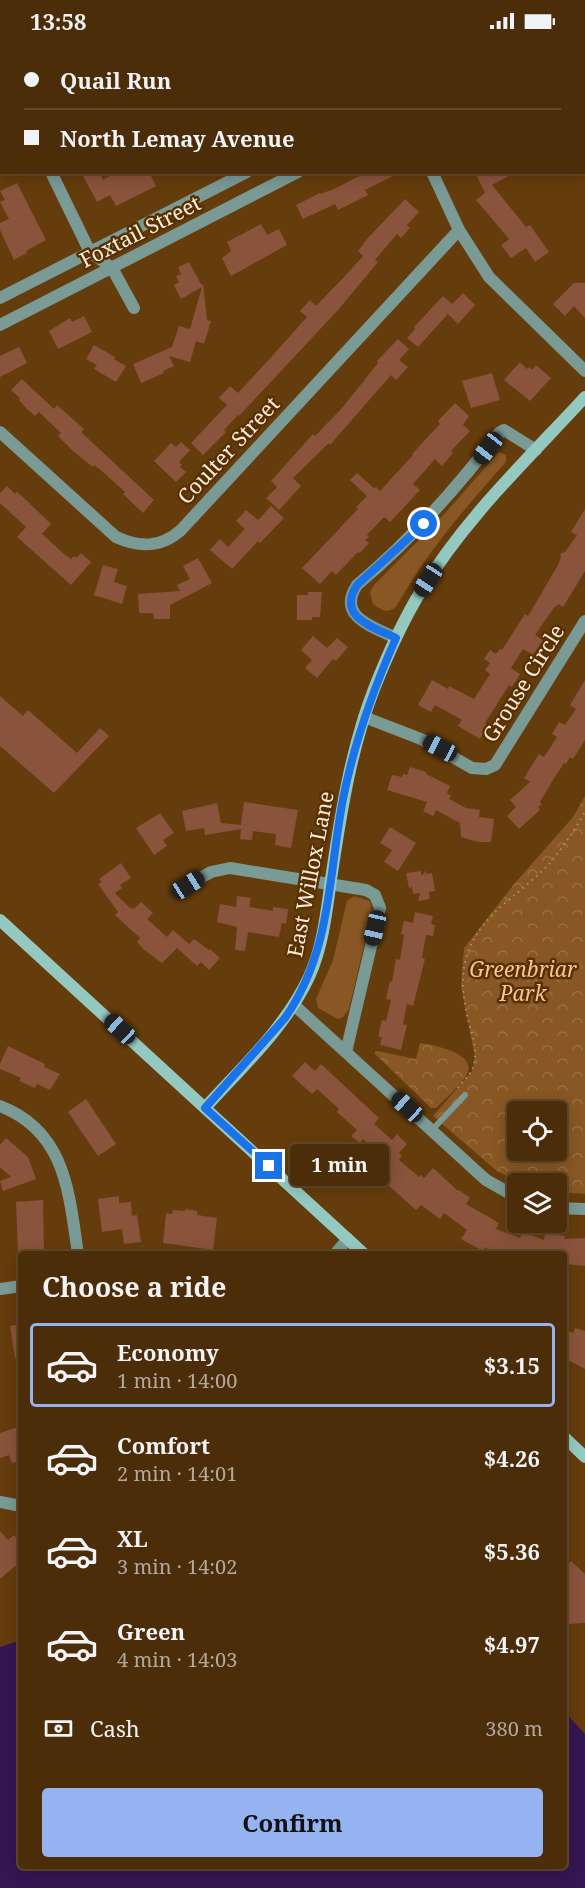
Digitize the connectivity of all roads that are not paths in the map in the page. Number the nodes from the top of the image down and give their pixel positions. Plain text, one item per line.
1 (52, 174) edge
2 (243, 174) edge
3 (294, 174) edge
4 (433, 174) edge
5 (459, 230) junction
6 (90, 252) junction
7 (112, 268) junction
8 (0, 298) edge
9 (134, 308) dead end
10 (0, 325) edge
11 (585, 371) edge
12 (585, 397) edge
13 (0, 432) edge
14 (536, 450) junction
15 (585, 621) edge
16 (396, 638) junction
17 (364, 717) junction
18 (330, 883) junction
19 (188, 885) dead end
20 (0, 920) edge
21 (294, 1005) junction
22 (346, 1052) junction
23 (465, 1095) dead end
24 (0, 1106) edge
25 (205, 1108) junction
26 (432, 1130) junction
27 (507, 1192) edge
28 (567, 1208) edge
29 (582, 1209) edge
30 (348, 1239) junction
31 (78, 1251) edge
32 (338, 1251) edge
33 (361, 1251) edge
34 (18, 1286) edge
35 (0, 1289) edge
36 (567, 1440) edge
37 (585, 1457) edge
38 (0, 1502) edge
39 (18, 1505) edge

1 - 6 street
2 - 6 street, Foxtail Street
3 - 7 street, Foxtail Street
4 - 5 street
5 - 11 street
5 - 13 street, Coulter Street
6 - 7 street
6 - 8 street, Foxtail Street
7 - 9 street
7 - 10 street, Foxtail Street
12 - 14 main road, East Willox Lane
14 - 16 main road, East Willox Lane
14 - 16 street
15 - 17 street, Grouse Circle
16 - 17 main road, East Willox Lane
17 - 18 main road, East Willox Lane
18 - 19 street
18 - 21 main road, East Willox Lane
18 - 22 street
20 - 25 main road
21 - 22 street
21 - 25 main road, East Willox Lane
22 - 26 street
23 - 26 lane
24 - 31 street
25 - 30 main road
26 - 27 street
28 - 29 street
30 - 32 street
30 - 33 main road
34 - 35 street
36 - 37 main road
38 - 39 street

